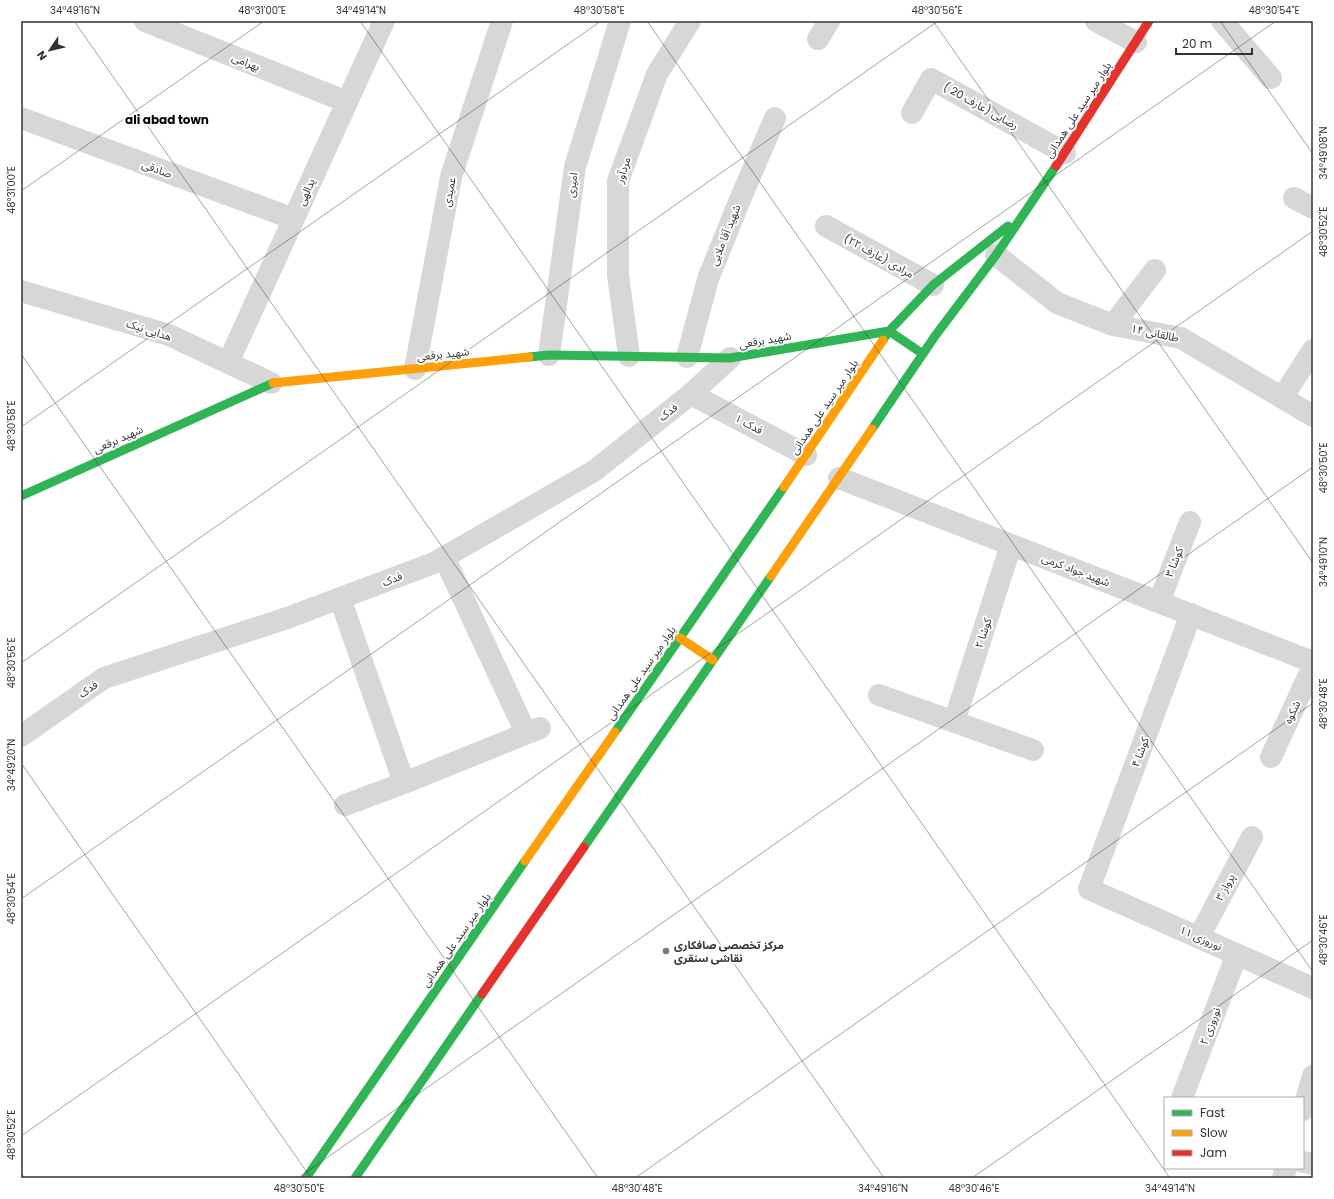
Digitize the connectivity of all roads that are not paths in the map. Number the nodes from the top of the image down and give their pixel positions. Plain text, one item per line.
1 (145, 21) edge
2 (384, 21) edge
3 (502, 21) edge
4 (620, 21) edge
5 (690, 21) edge
6 (1096, 21) edge
7 (1149, 21) edge
8 (1222, 21) edge
9 (1136, 42) junction
10 (1271, 78) dead end
11 (347, 102) junction
12 (912, 113) dead end
13 (21, 118) edge
14 (775, 118) dead end
15 (1065, 153) junction
16 (1294, 198) dead end
17 (1313, 208) edge
18 (1026, 211) junction
19 (294, 219) junction
20 (826, 226) dead end
21 (996, 255) junction
22 (1154, 270) dead end
23 (933, 286) junction
24 (21, 291) edge
25 (1114, 324) junction
26 (889, 331) junction
27 (1313, 350) edge
28 (923, 354) junction
29 (549, 355) junction
30 (629, 356) junction
31 (687, 357) junction
32 (730, 358) junction
33 (228, 363) junction
34 (415, 369) junction
35 (271, 383) junction
36 (691, 394) junction
37 (1282, 398) junction
38 (1313, 416) edge
39 (806, 455) junction
40 (839, 478) junction
41 (21, 496) edge
42 (1190, 522) dead end
43 (1011, 545) junction
44 (444, 557) junction
45 (340, 598) junction
46 (1158, 602) junction
47 (1191, 614) junction
48 (680, 638) junction
49 (713, 660) junction
50 (1313, 662) edge
51 (1313, 666) edge
52 (879, 695) dead end
53 (954, 722) junction
54 (21, 736) edge
55 (1033, 750) dead end
56 (1271, 757) dead end
57 (404, 783) junction
58 (345, 804) dead end
59 (1252, 837) dead end
60 (1089, 889) joint
61 (1199, 937) junction
62 (1237, 954) junction
63 (1313, 988) edge
64 (1313, 1076) edge
65 (1182, 1097) edge
66 (1304, 1107) edge
67 (306, 1178) edge
68 (355, 1178) edge

1 - 11 street, بهرامی
2 - 11 street, یدالهی
3 - 34 street, عمیدی
4 - 29 street, امیری
5 - 30 street, مردآور
6 - 9 street
7 - 9 main road, بلوار میر سید علی همدانی
8 - 10 street
9 - 15 main road, بلوار میر سید علی همدانی
11 - 19 street, یدالهی
12 - 15 street, رضایی (عارف 20 )
13 - 19 street, صادقی
14 - 31 street, شهید آقا ملایی
15 - 18 main road, بلوار میر سید علی همدانی
16 - 17 street
18 - 21 main road, بلوار میر سید علی همدانی
18 - 23 main road, بلوار میر سید علی همدانی
19 - 33 street, یدالهی
20 - 23 street, مرادی (عارف ۲۲)
21 - 25 street, طالقانی ۱۴
21 - 28 main road, بلوار میر سید علی همدانی
22 - 25 street
23 - 26 main road, بلوار میر سید علی همدانی
24 - 33 street, هدایی نیک
25 - 37 street, طالقانی ۱۴
26 - 28 main road
26 - 32 main road, شهید برقعی
26 - 39 main road, بلوار میر سید علی همدانی
27 - 37 street
28 - 40 main road, بلوار میر سید علی همدانی
29 - 30 main road, شهید برقعی
29 - 34 main road, شهید برقعی
30 - 31 main road, شهید برقعی
31 - 32 main road, شهید برقعی
32 - 36 street, فدک
33 - 35 street, هدایی نیک
34 - 35 main road, شهید برقعی
35 - 41 main road, شهید برقعی
36 - 39 street, فدک ۱
36 - 44 street, فدک
37 - 38 street, طالقانی ۱۴
39 - 48 main road, بلوار میر سید علی همدانی
40 - 43 street, شهید جواد کرمی
40 - 49 main road, بلوار میر سید علی همدانی
42 - 46 street, کوشا ۳
43 - 46 street, شهید جواد کرمی
43 - 53 street, کوشا ۲
44 - 45 street, فدک
44 - 57 street
45 - 54 street, فدک
45 - 57 street
46 - 47 street, شهید جواد کرمی
47 - 50 street, شهید جواد کرمی
47 - 60 street, کوشا ۴
48 - 49 main road
48 - 67 main road, بلوار میر سید علی همدانی
49 - 68 main road, بلوار میر سید علی همدانی
51 - 56 street, شکوه
52 - 53 street
53 - 55 street
57 - 58 street
59 - 61 street, پرواز ۳
60 - 61 street, نوروزی ۱۱
61 - 62 street, نوروزی ۱۱
62 - 63 street, نوروزی ۱۱
62 - 65 street, نوروزی ۲
64 - 66 street

